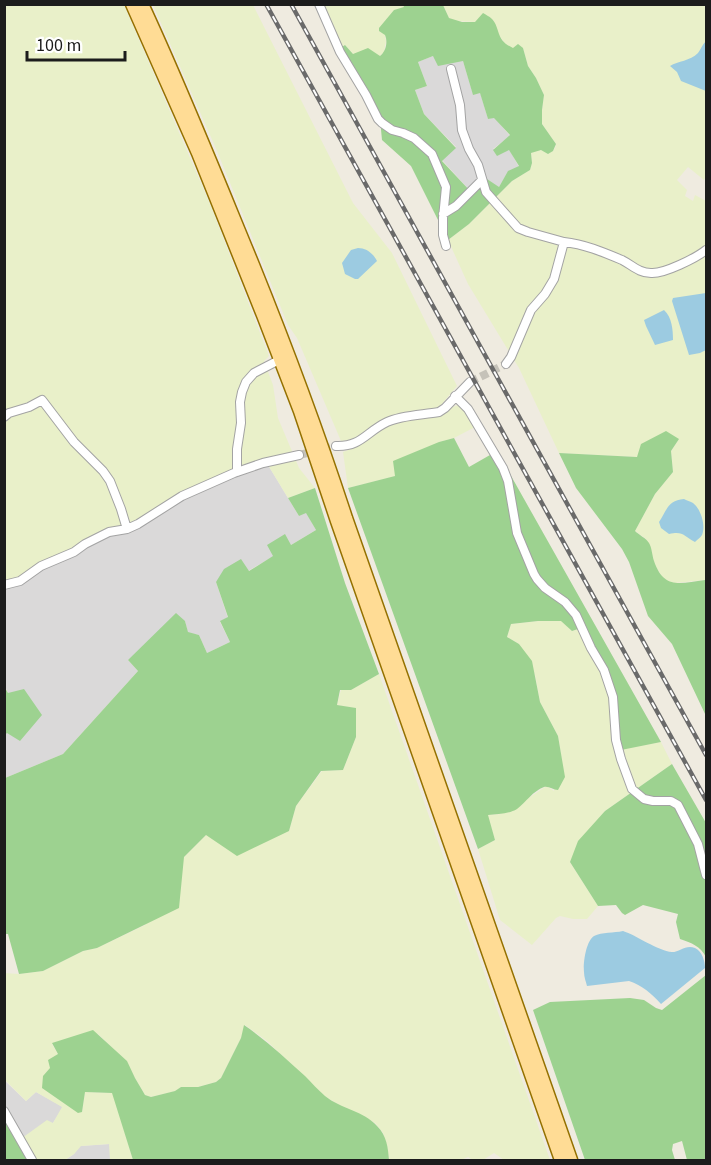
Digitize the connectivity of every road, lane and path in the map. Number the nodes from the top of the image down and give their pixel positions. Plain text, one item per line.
1 (132, 4) edge
2 (142, 4) edge
3 (319, 4) edge
4 (451, 69) dead end
5 (482, 180) junction
6 (443, 214) junction
7 (564, 242) junction
8 (446, 246) dead end
9 (706, 250) edge
10 (280, 359) junction
11 (506, 364) tunnel mouth
12 (470, 382) tunnel mouth
13 (455, 396) junction
14 (4, 417) edge
15 (336, 446) tunnel mouth
16 (299, 455) tunnel mouth
17 (237, 472) junction
18 (127, 529) junction
19 (4, 585) edge
20 (706, 875) edge
21 (4, 1111) edge
22 (32, 1161) edge
23 (561, 1161) edge
24 (571, 1161) edge

1 - 10 main road
2 - 24 main road
3 - 6 street
4 - 5 street
5 - 6 street
5 - 7 street
6 - 8 street
7 - 9 street
7 - 11 street
10 - 17 street
10 - 23 main road
12 - 13 street
13 - 15 street
13 - 20 street
14 - 18 street
16 - 17 street
17 - 18 street
18 - 19 street
21 - 22 street

